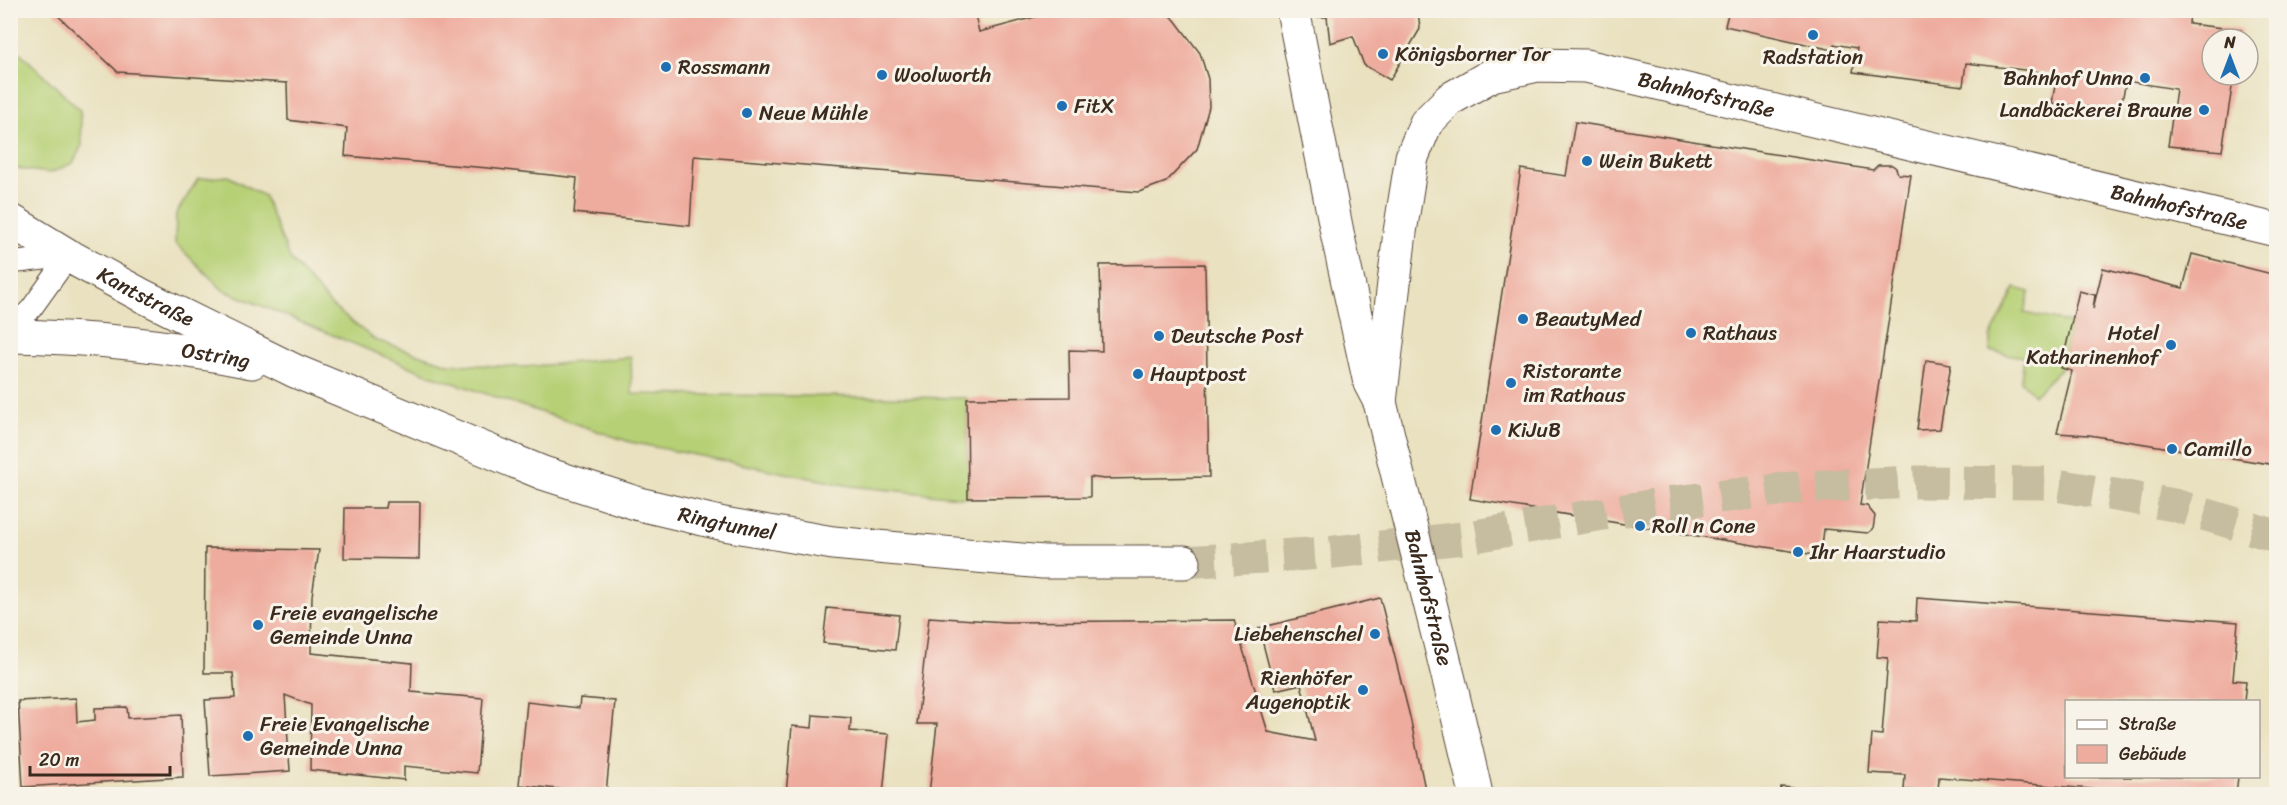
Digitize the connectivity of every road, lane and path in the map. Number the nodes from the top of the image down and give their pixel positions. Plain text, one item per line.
1 (1293, 10) edge
2 (10, 220) edge
3 (2277, 230) edge
4 (69, 256) junction
5 (10, 263) edge
6 (10, 329) edge
7 (10, 336) edge
8 (224, 336) joint
9 (295, 371) junction
10 (1380, 402) junction
11 (1184, 562) tunnel mouth
12 (1476, 795) edge

1 - 10 street, Bahnhofstraße
2 - 4 street, Kantstraße
3 - 10 street, Bahnhofstraße
4 - 5 lane
4 - 6 lane
4 - 8 street, Kantstraße
7 - 9 street, Ostring
8 - 9 street, Ostring
9 - 11 street, Ringtunnel
10 - 12 street, Bahnhofstraße

